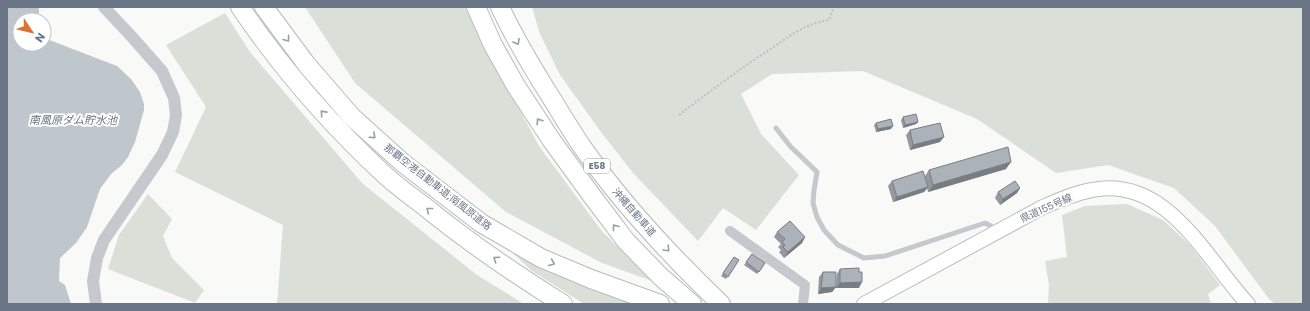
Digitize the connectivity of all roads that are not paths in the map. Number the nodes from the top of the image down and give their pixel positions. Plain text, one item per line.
1 (104, 7) edge
2 (240, 7) edge
3 (264, 7) edge
4 (476, 7) edge
5 (500, 7) edge
6 (776, 128) dead end
7 (730, 231) dead end
8 (997, 232) junction
9 (96, 304) edge
10 (563, 304) edge
11 (660, 304) edge
12 (692, 304) edge
13 (721, 304) edge
14 (803, 304) edge
15 (864, 304) edge
16 (1248, 304) edge

1 - 9 street
10 -> 2 highway
3 -> 11 highway, 那覇空港自動車道;南風原道路
12 -> 4 highway, E58
5 -> 13 highway, 沖縄自動車道 / E58
6 - 8 lane
7 - 14 street
8 - 15 main road, 県道155号線
8 - 16 main road, 県道155号線

